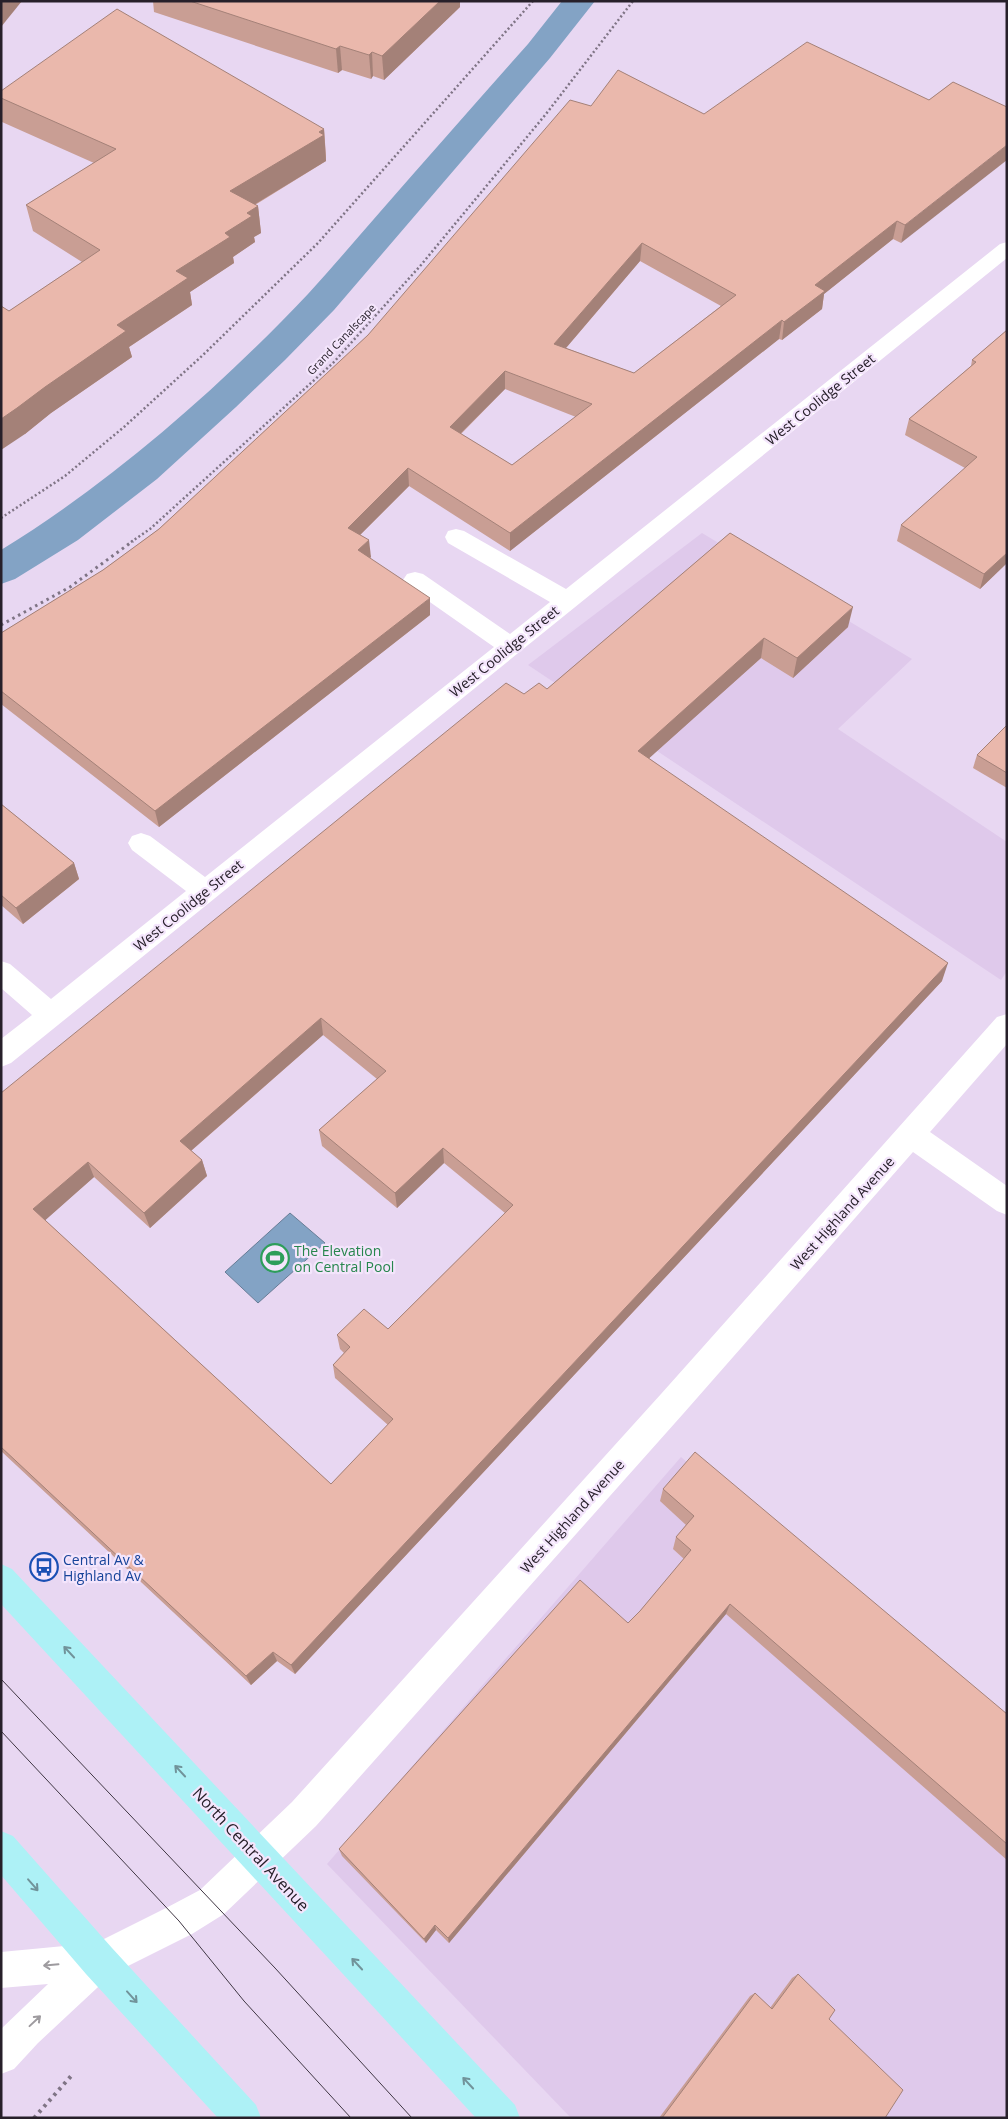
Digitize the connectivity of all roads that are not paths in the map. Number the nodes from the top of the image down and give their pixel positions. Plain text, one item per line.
1 (1007, 248) edge
2 (456, 537) dead end
3 (415, 580) dead end
4 (567, 601) junction
5 (510, 646) junction
6 (141, 843) dead end
7 (204, 892) junction
8 (1, 972) edge
9 (51, 1015) junction
10 (1007, 1025) edge
11 (1, 1055) edge
12 (912, 1135) junction
13 (1007, 1202) edge
14 (1, 1580) edge
15 (1, 1848) edge
16 (260, 1858) junction
17 (99, 1961) junction
18 (1, 1970) edge
19 (1, 2056) edge
20 (243, 2118) edge
21 (502, 2118) edge

1 - 4 street, West Coolidge Street
2 - 4 street
3 - 5 street
4 - 5 street, West Coolidge Street
5 - 7 street, West Coolidge Street
6 - 7 street
7 - 9 street, West Coolidge Street
8 - 9 street
9 - 11 street, West Coolidge Street
10 - 12 street, West Highland Avenue
12 - 13 street
12 - 16 street, West Highland Avenue
16 -> 14 main road, North Central Avenue
15 -> 17 main road
16 - 17 street, West Highland Avenue
21 -> 16 main road, North Central Avenue
17 -> 18 street
19 -> 17 street
17 -> 20 main road

